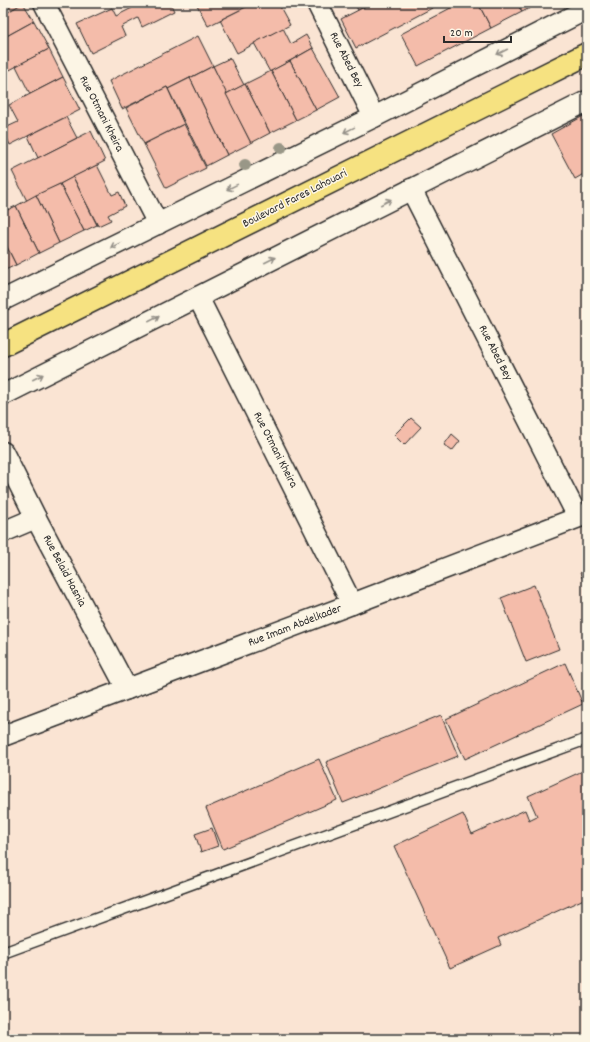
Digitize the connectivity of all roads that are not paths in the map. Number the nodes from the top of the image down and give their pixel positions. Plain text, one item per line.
1 (44, 3) edge
2 (317, 3) edge
3 (585, 7) edge
4 (587, 54) edge
5 (587, 101) edge
6 (374, 117) junction
7 (411, 189) junction
8 (158, 224) junction
9 (198, 296) junction
10 (3, 300) edge
11 (3, 345) edge
12 (3, 395) edge
13 (3, 452) edge
14 (583, 515) edge
15 (36, 518) junction
16 (3, 532) edge
17 (352, 604) junction
18 (127, 689) junction
19 (3, 736) edge
20 (587, 739) edge
21 (3, 953) edge

1 - 8 street, Rue Otmani Kheira
2 - 6 street, Rue Abed Bey
3 -> 6 street
4 - 11 main road, Boulevard Fares Lahouari
5 - 7 street
6 -> 8 street
9 -> 7 street
7 - 14 street, Rue Abed Bey
8 -> 10 street
12 -> 9 street
9 - 17 street, Rue Otmani Kheira
13 - 15 street, Rue Belaid Hasnia
14 - 17 street, Rue Imam Abdelkader
15 - 16 street
15 - 18 street, Rue Belaid Hasnia
17 - 18 street, Rue Imam Abdelkader
18 - 19 street, Rue Imam Abdelkader
20 - 21 lane

